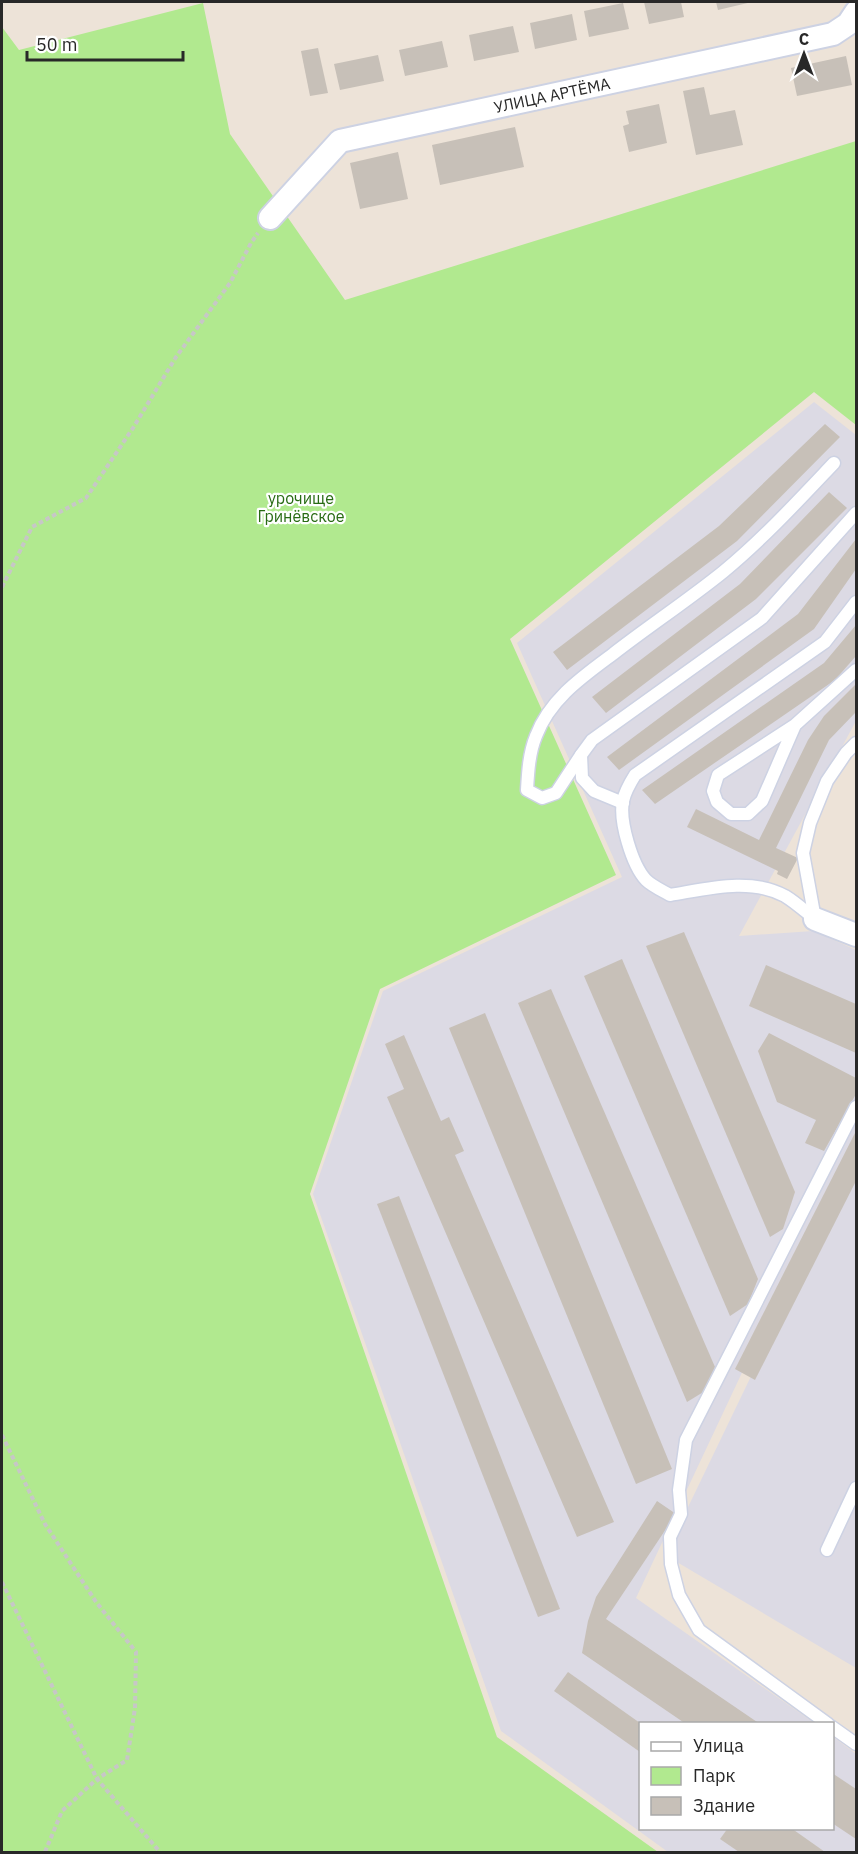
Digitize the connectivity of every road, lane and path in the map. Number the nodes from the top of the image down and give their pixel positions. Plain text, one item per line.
1 (856, 12) edge
2 (270, 218) joint
3 (834, 463) dead end
4 (856, 513) edge
5 (2, 587) edge
6 (856, 602) edge
7 (856, 670) edge
8 (795, 725) junction
9 (856, 743) edge
10 (581, 755) junction
11 (623, 803) junction
12 (815, 919) junction
13 (856, 935) edge
14 (856, 1107) edge
15 (2, 1436) edge
16 (856, 1488) edge
17 (827, 1550) dead end
18 (2, 1582) edge
19 (825, 1722) edge
20 (834, 1728) edge
21 (856, 1744) edge
22 (97, 1779) junction
23 (45, 1852) edge
24 (160, 1852) edge

1 - 2 street, УЛИЦА АРТЁМА
2 - 5 path
3 - 10 lane
4 - 10 lane
6 - 11 lane
7 - 8 lane
8 - 8 lane
9 - 12 lane
10 - 11 lane
11 - 12 lane
12 - 13 street
14 - 19 lane
15 - 22 path
16 - 17 lane
18 - 22 path
20 - 21 lane
22 - 23 path
22 - 24 path

